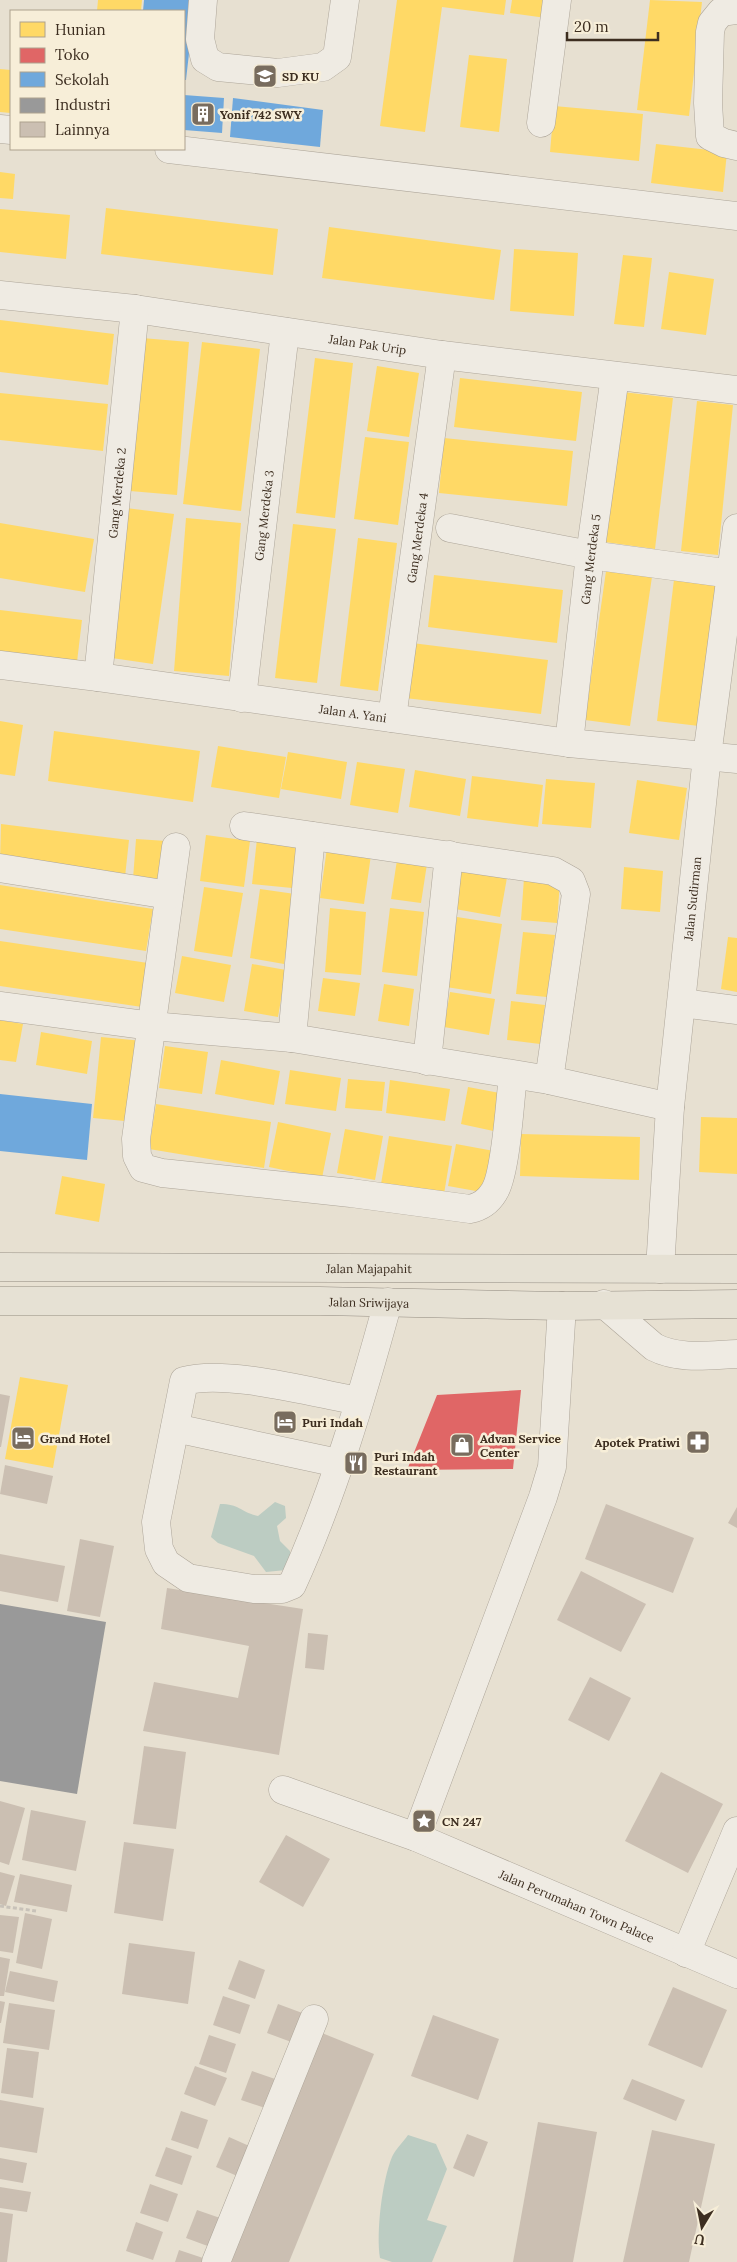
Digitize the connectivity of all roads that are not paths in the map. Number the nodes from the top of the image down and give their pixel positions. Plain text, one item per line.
1 (203, 0) edge
2 (345, 0) edge
3 (557, 0) edge
4 (737, 10) edge
5 (541, 123) dead end
6 (737, 146) edge
7 (177, 150) edge
8 (737, 216) edge
9 (0, 296) edge
10 (135, 309) junction
11 (285, 332) junction
12 (442, 355) junction
13 (615, 376) junction
14 (737, 390) edge
15 (450, 528) dead end
16 (737, 528) edge
17 (590, 555) junction
18 (732, 574) junction
19 (0, 665) edge
20 (98, 677) junction
21 (242, 698) junction
22 (392, 718) junction
23 (569, 743) junction
24 (707, 756) junction
25 (737, 760) edge
26 (244, 826) dead end
27 (311, 836) junction
28 (176, 847) dead end
29 (449, 855) junction
30 (0, 868) edge
31 (169, 895) junction
32 (682, 1003) junction
33 (0, 1006) edge
34 (737, 1010) edge
35 (152, 1026) junction
36 (292, 1038) junction
37 (427, 1061) junction
38 (514, 1074) junction
39 (549, 1080) junction
40 (670, 1107) junction
41 (0, 1267) edge
42 (660, 1269) junction
43 (737, 1269) edge
44 (0, 1301) edge
45 (388, 1302) junction
46 (604, 1304) junction
47 (737, 1304) edge
48 (562, 1306) junction
49 (737, 1354) edge
50 (360, 1401) junction
51 (175, 1428) junction
52 (338, 1463) junction
53 (283, 1790) dead end
54 (737, 1831) edge
55 (416, 1837) junction
56 (686, 1953) junction
57 (737, 1974) edge
58 (314, 2019) dead end
59 (216, 2262) edge

1 - 2 street
3 - 5 street
4 - 6 street
7 - 8 street
9 - 10 street, Jalan Pak Urip
10 - 11 street, Jalan Pak Urip
10 - 20 street, Gang Merdeka 2
11 - 12 street, Jalan Pak Urip
11 - 21 street, Gang Merdeka 3
12 - 13 street, Jalan Pak Urip
12 - 22 street, Gang Merdeka 4
13 - 14 street, Jalan Pak Urip
13 - 17 street, Gang Merdeka 5
15 - 17 street
16 - 18 street, Jalan Sudirman
17 - 18 street
17 - 23 street, Gang Merdeka 5
18 - 24 street, Jalan Sudirman
19 - 20 street, Jalan A. Yani
20 - 21 street, Jalan A. Yani
21 - 22 street, Jalan A. Yani
22 - 23 street, Jalan A. Yani
23 - 24 street, Jalan A. Yani
24 - 25 street, Jalan A. Yani
24 - 32 street, Jalan Sudirman
26 - 27 street
27 - 29 street
27 - 36 street
28 - 31 street
29 - 37 street
29 - 39 street
30 - 31 street
31 - 35 street
32 - 34 street
32 - 40 street, Jalan Sudirman
33 - 35 street
35 - 36 street
35 - 38 street
36 - 37 street
37 - 38 street
38 - 39 street
39 - 40 street
40 - 42 street, Jalan Sudirman
41 - 42 main road, Jalan Majapahit
42 - 43 main road, Jalan Majapahit
44 - 45 main road, Jalan Sriwijaya
45 - 48 main road, Jalan Sriwijaya
45 - 50 street
46 - 47 main road, Jalan Sriwijaya
46 - 48 main road, Jalan Sriwijaya
46 - 49 street
48 - 55 street
50 - 51 street
50 - 52 street
51 - 52 street
51 - 52 street
53 - 55 street, Jalan Perumahan Town Palace
54 - 56 street
55 - 56 street, Jalan Perumahan Town Palace
56 - 57 street, Jalan Perumahan Town Palace
58 - 59 street

